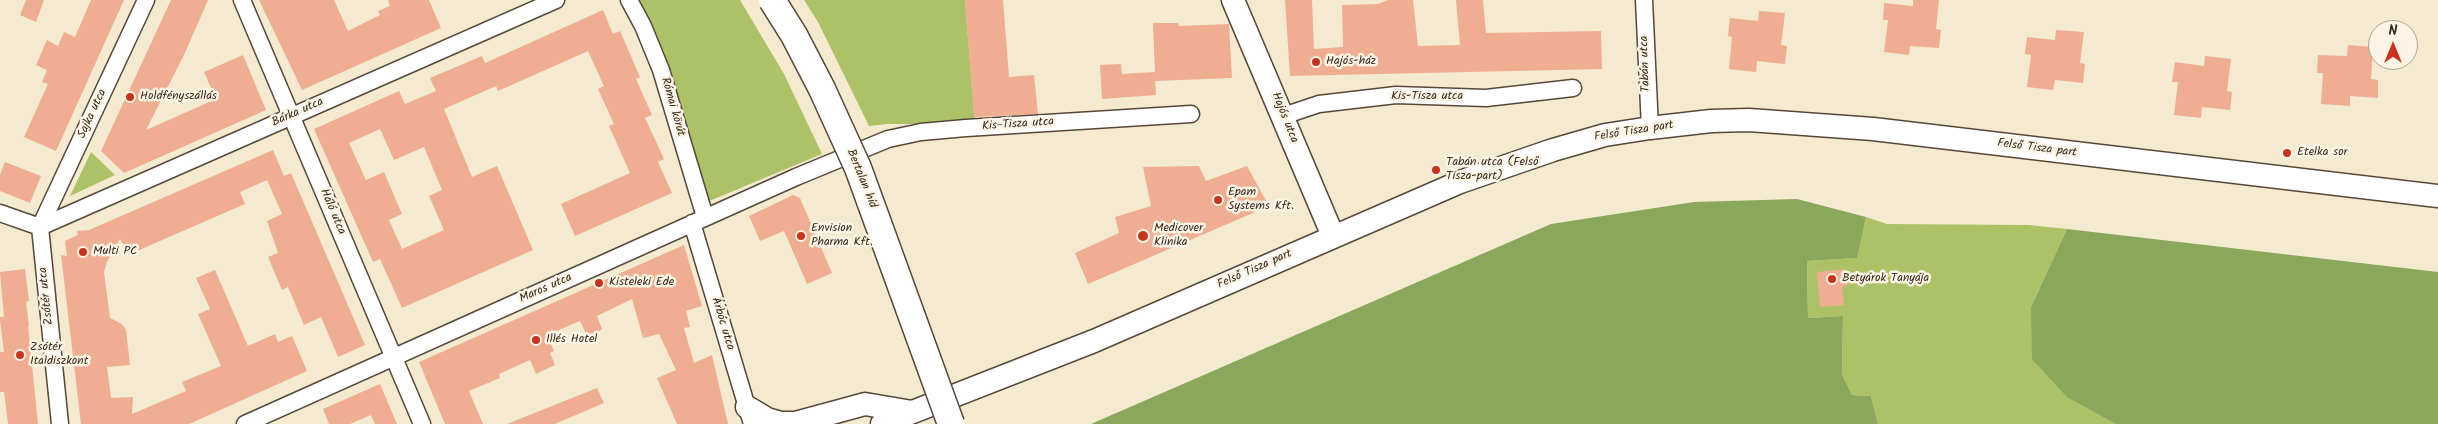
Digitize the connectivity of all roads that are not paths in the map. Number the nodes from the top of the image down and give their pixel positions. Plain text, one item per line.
1 (146, 0) edge
2 (242, 0) edge
3 (556, 0) edge
4 (629, 0) edge
5 (772, 0) edge
6 (1234, 0) edge
7 (1644, 0) edge
8 (1573, 88) dead end
9 (1191, 114) dead end
10 (292, 116) junction
11 (1282, 116) junction
12 (1650, 128) junction
13 (848, 154) joint
14 (2438, 196) edge
15 (0, 213) edge
16 (699, 220) junction
17 (40, 227) junction
18 (1333, 236) junction
19 (394, 358) junction
20 (913, 412) junction
21 (750, 415) edge
22 (60, 424) edge
23 (245, 424) edge
24 (422, 424) edge
25 (882, 424) edge
26 (951, 424) edge

1 - 17 street, Sajka utca
2 - 10 street, Háló utca
3 - 10 street, Bárka utca
4 - 16 street, Római körút
5 - 26 main road, Bertalan híd, bridge
6 - 11 main road, Hajós utca
7 - 12 street, Tabán utca
8 - 11 street, Kis-Tisza utca
9 - 13 street, Kis-Tisza utca
10 - 17 street, Bárka utca
10 - 19 street, Háló utca
11 - 18 main road, Hajós utca
12 - 14 main road, Felső Tisza part
12 - 18 main road, Felső Tisza part
13 - 16 street, Maros utca
15 - 17 street
16 - 19 street, Maros utca
16 - 21 street, Árbóc utca
17 - 22 street, Zsótér utca
18 - 20 main road, Felső Tisza part
19 - 23 street, Maros utca
19 - 24 street, Háló utca
20 - 21 main road
20 - 25 main road, Felső Tisza part

